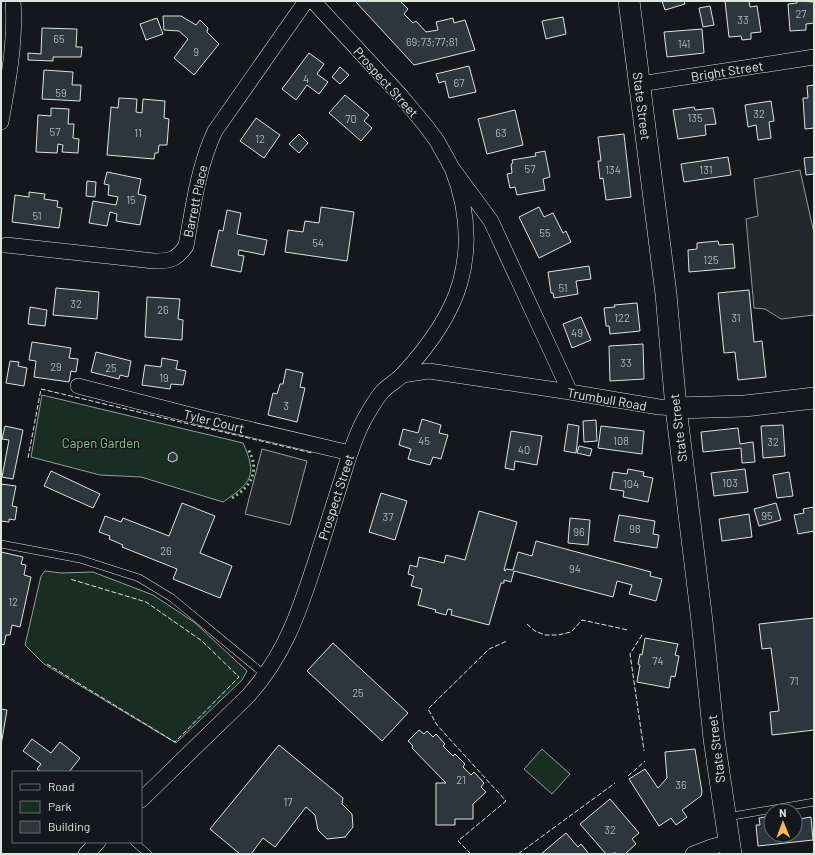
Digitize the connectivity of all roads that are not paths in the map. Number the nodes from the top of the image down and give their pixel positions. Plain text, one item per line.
1 (13, 1) edge
2 (306, 1) edge
3 (313, 1) edge
4 (628, 1) edge
5 (814, 57) edge
6 (640, 84) junction
7 (1, 122) edge
8 (452, 168) junction
9 (6, 244) dead end
10 (402, 375) junction
11 (78, 386) dead end
12 (570, 392) junction
13 (814, 398) edge
14 (676, 408) junction
15 (350, 452) junction
16 (1, 544) edge
17 (266, 675) junction
18 (142, 799) edge
19 (814, 802) edge
20 (725, 817) junction
21 (97, 843) edge
22 (135, 843) edge
23 (730, 848) edge
24 (86, 854) edge
25 (148, 854) edge
26 (693, 854) edge

1 - 7 street
2 - 9 street, Barrett Place
3 - 8 street, Prospect Street
4 - 6 main road, State Street
5 - 6 street, Bright Street
6 - 14 main road, State Street
8 - 10 street, Prospect Street
8 - 12 street, Prospect Street
10 - 12 street, Trumbull Road
10 - 15 street, Prospect Street
11 - 15 street, Tyler Court
12 - 14 street, Trumbull Road
13 - 14 main road, Trumbull Road
14 - 20 main road, State Street
15 - 17 street, Prospect Street
16 - 17 lane
17 - 18 street, Prospect Street
19 - 20 lane
20 - 23 main road, State Street
21 - 24 street
22 - 25 lane
23 - 26 street

